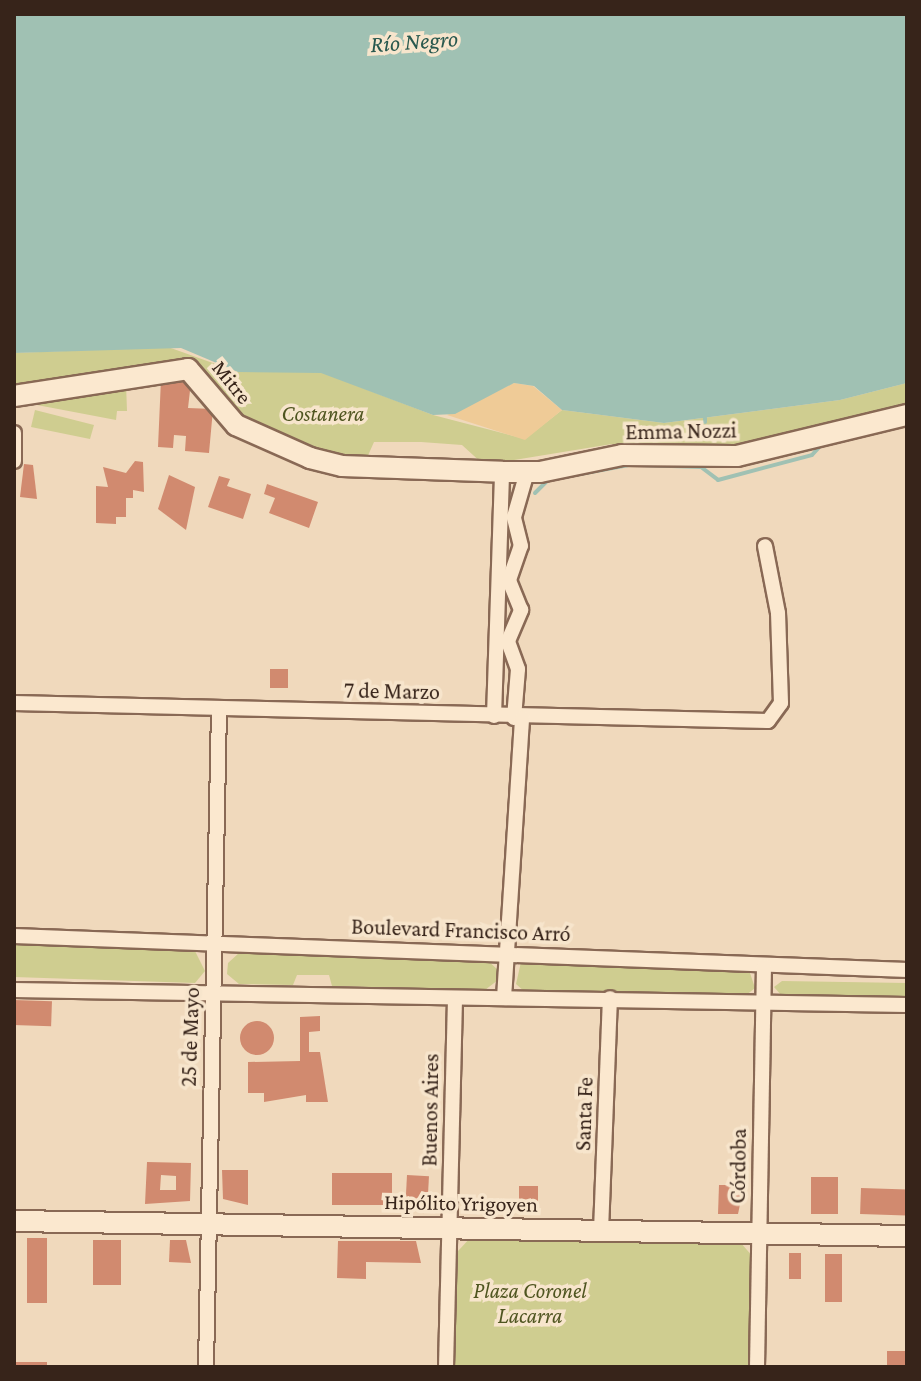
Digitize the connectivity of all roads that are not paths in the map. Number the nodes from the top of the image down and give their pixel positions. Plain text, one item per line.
1 (14, 396) edge
2 (907, 415) edge
3 (18, 430) edge
4 (14, 461) edge
5 (502, 472) junction
6 (527, 472) junction
7 (765, 546) dead end
8 (14, 703) edge
9 (219, 709) junction
10 (494, 716) junction
11 (518, 718) junction
12 (14, 936) edge
13 (215, 946) junction
14 (505, 953) junction
15 (764, 966) junction
16 (907, 970) edge
17 (14, 990) edge
18 (214, 992) junction
19 (455, 998) junction
20 (504, 998) junction
21 (610, 998) junction
22 (764, 1003) junction
23 (907, 1005) edge
24 (14, 1221) edge
25 (207, 1225) junction
26 (449, 1225) junction
27 (601, 1231) junction
28 (758, 1234) junction
29 (907, 1236) edge
30 (206, 1367) edge
31 (446, 1367) edge
32 (757, 1367) edge

1 - 5 street, Mitre
2 - 6 street, Emma Nozzi
3 - 4 street
5 - 6 street, Emma Nozzi
5 - 10 street
6 - 11 street
7 - 11 street, 7 de Marzo
8 - 9 street, 7 de Marzo
9 - 10 street, 7 de Marzo
9 - 13 street, 25 de Mayo
10 - 11 street, 7 de Marzo
11 - 14 street
12 - 13 street, Boulevard Francisco Arró
13 - 14 street, Boulevard Francisco Arró
13 - 18 street, 25 de Mayo
14 - 15 street, Boulevard Francisco Arró
14 - 20 street
15 - 16 street, Boulevard Francisco Arró
15 - 22 street, Córdoba
17 - 18 street
18 - 19 street
18 - 25 street, 25 de Mayo
19 - 20 street
19 - 26 street, Buenos Aires
20 - 21 street
21 - 22 street
21 - 27 street, Santa Fe
22 - 23 street
22 - 28 street, Córdoba
24 - 25 street, Hipólito Yrigoyen
25 - 26 street, Hipólito Yrigoyen
25 - 30 street, 25 de Mayo
26 - 27 street, Hipólito Yrigoyen
26 - 31 street, Buenos Aires
27 - 28 street, Hipólito Yrigoyen
28 - 29 street, Hipólito Yrigoyen
28 - 32 street, Córdoba

